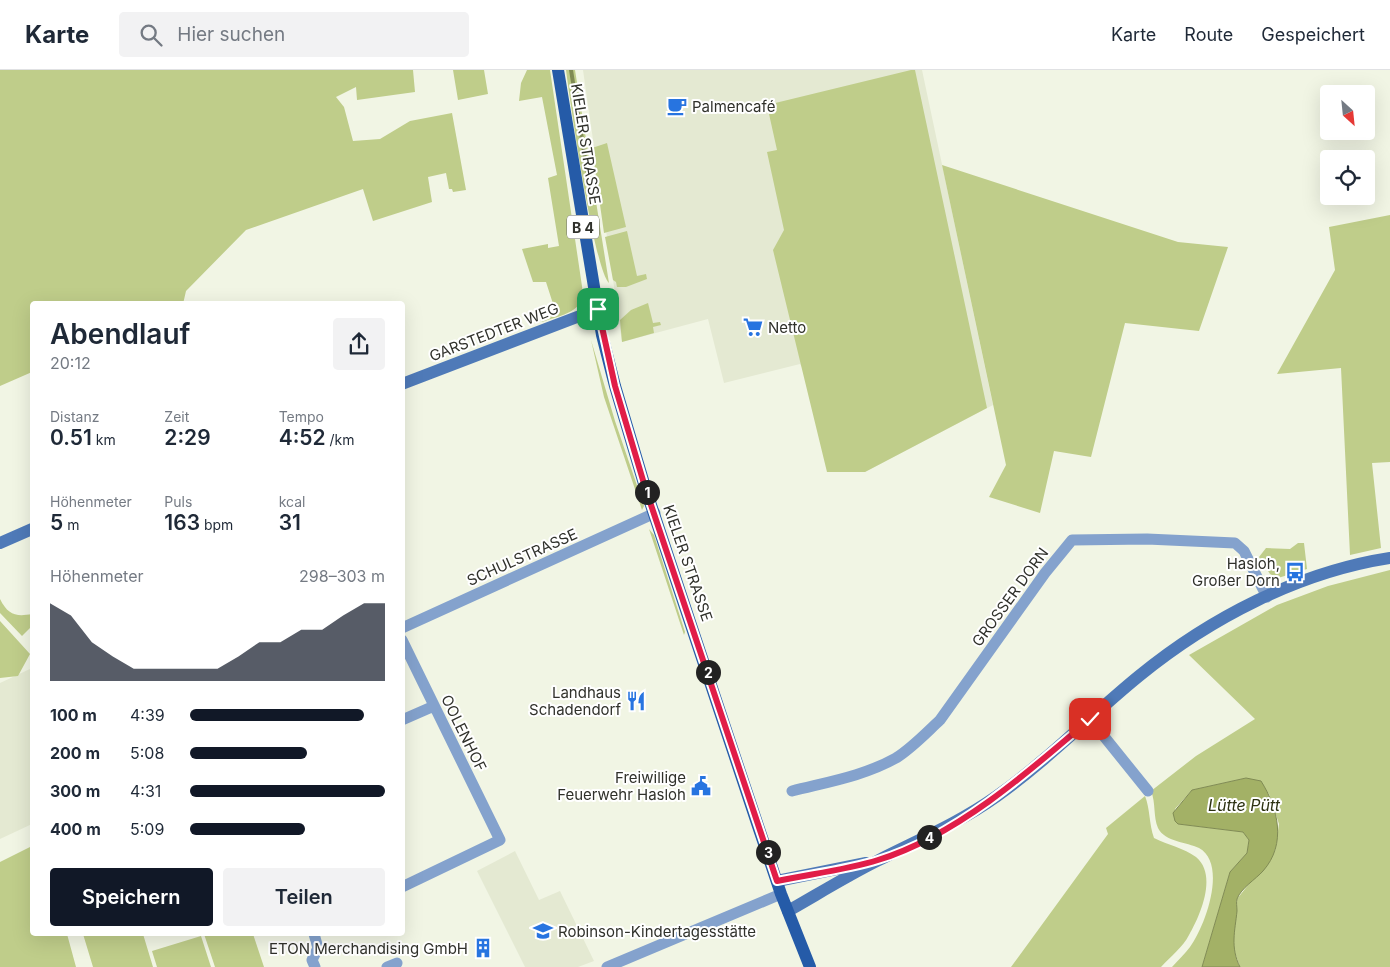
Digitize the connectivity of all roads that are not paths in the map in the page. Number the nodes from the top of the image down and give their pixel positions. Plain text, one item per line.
1 (558, 70) edge
2 (598, 309) junction
3 (405, 383) edge
4 (655, 513) junction
5 (30, 529) edge
6 (0, 543) edge
7 (1390, 558) edge
8 (1267, 596) junction
9 (405, 627) edge
10 (405, 646) edge
11 (434, 706) junction
12 (405, 719) edge
13 (1090, 719) junction
14 (792, 791) dead end
15 (1148, 791) dead end
16 (878, 860) junction
17 (777, 881) junction
18 (405, 886) edge
19 (781, 894) junction
20 (788, 911) junction
21 (315, 936) edge
22 (315, 967) edge
23 (607, 967) edge
24 (810, 967) edge

1 - 2 main road, KIELER STRASSE / B 4
2 - 3 main road, GARSTEDTER WEG
2 - 4 main road, KIELER STRASSE / B 4
4 - 9 street, SCHULSTRASSE
4 - 17 main road, KIELER STRASSE / B 4
5 - 6 main road
7 - 8 main road
8 - 13 main road
8 - 14 street, GROSSER DORN
10 - 11 street, OOLENHOF
11 - 12 street
11 - 18 street, OOLENHOF
13 - 15 street
13 - 16 main road
16 - 17 main road
16 - 20 main road
17 - 19 main road, KIELER STRASSE / B 4
19 - 20 main road, KIELER STRASSE / B 4
19 - 23 street
20 - 24 main road, KIELER STRASSE / B 4
21 - 22 street

